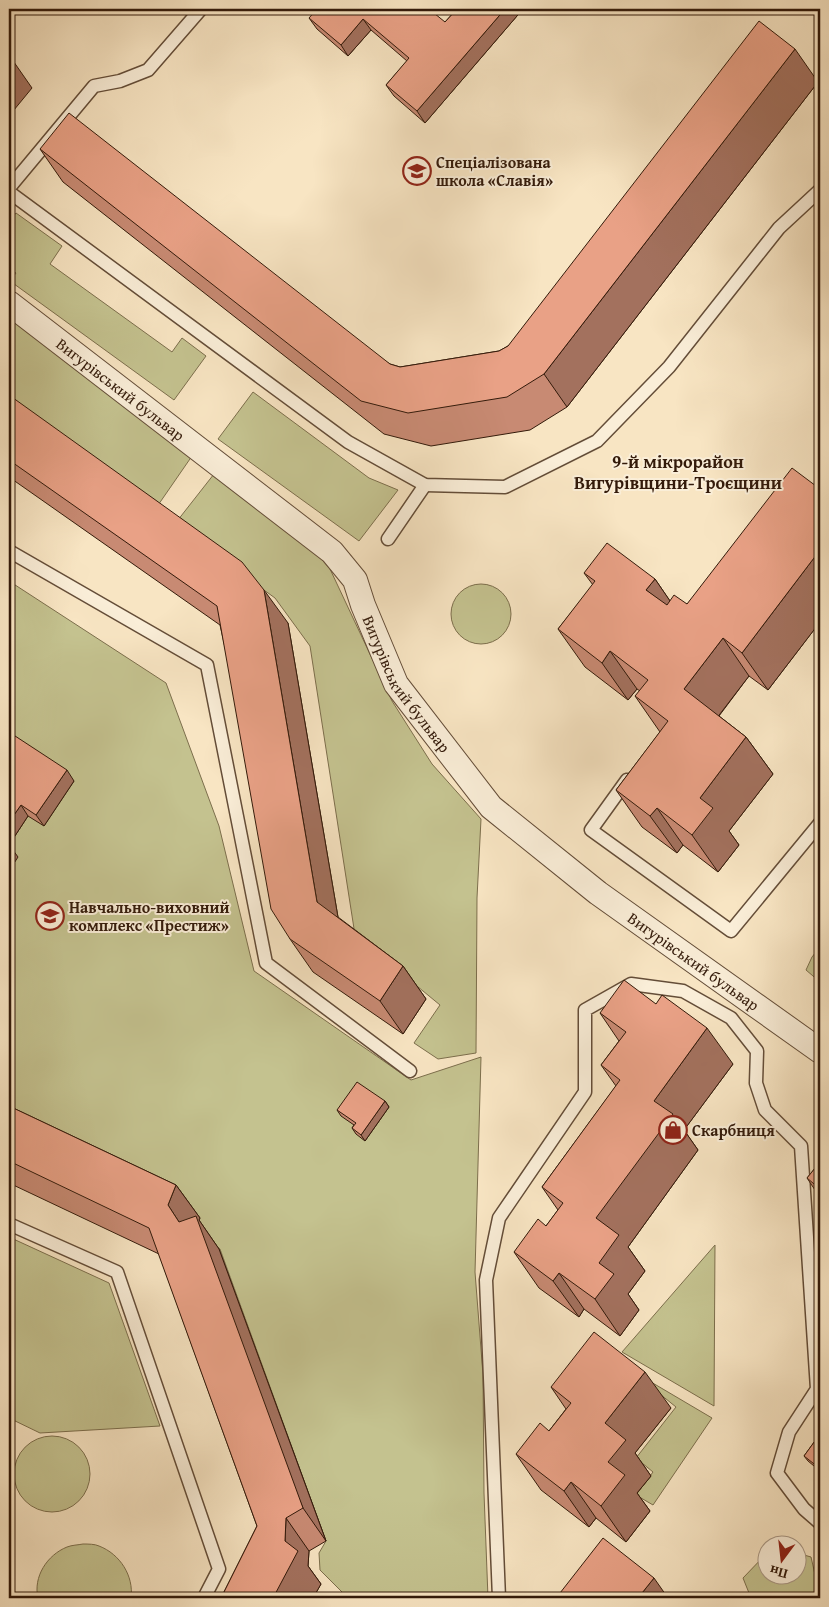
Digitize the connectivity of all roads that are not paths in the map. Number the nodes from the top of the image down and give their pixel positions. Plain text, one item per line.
1 (201, 9) edge
2 (9, 190) edge
3 (820, 190) edge
4 (9, 303) edge
5 (425, 485) junction
6 (388, 539) dead end
7 (9, 551) edge
8 (636, 769) edge
9 (820, 823) edge
10 (820, 1051) edge
11 (410, 1071) dead end
12 (9, 1224) edge
13 (820, 1522) edge
14 (204, 1598) edge
15 (499, 1598) edge

1 - 2 lane
2 - 5 lane
3 - 5 lane
4 - 10 street, Вигурівський бульвар
5 - 6 lane
7 - 11 lane
8 - 9 lane
12 - 14 lane
13 - 15 lane

